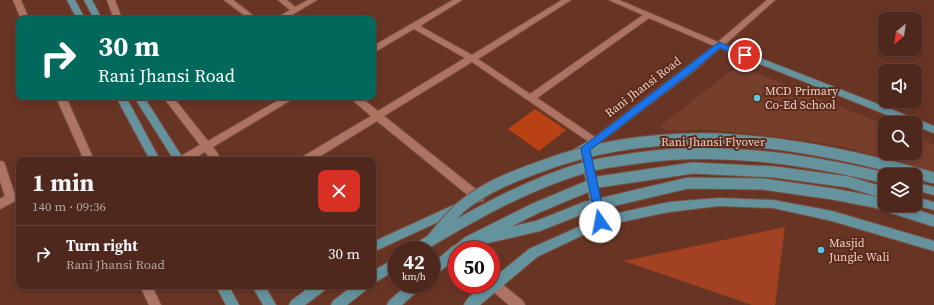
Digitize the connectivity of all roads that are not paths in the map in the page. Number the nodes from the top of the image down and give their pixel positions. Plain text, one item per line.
1 (17, 0) edge
2 (71, 0) edge
3 (88, 0) edge
4 (111, 0) edge
5 (228, 0) edge
6 (282, 0) edge
7 (313, 0) edge
8 (458, 0) edge
9 (567, 0) edge
10 (613, 0) edge
11 (771, 0) edge
12 (295, 10) junction
13 (648, 15) junction
14 (24, 16) edge
15 (79, 16) edge
16 (96, 16) edge
17 (117, 16) edge
18 (250, 16) edge
19 (284, 16) edge
20 (415, 26) junction
21 (719, 45) junction
22 (376, 48) edge
23 (471, 58) junction
24 (531, 98) junction
25 (62, 100) edge
26 (123, 100) edge
27 (140, 100) edge
28 (170, 100) edge
29 (286, 100) edge
30 (358, 100) edge
31 (379, 116) junction
32 (934, 130) edge
33 (595, 142) junction
34 (206, 146) junction
35 (585, 149) junction
36 (88, 157) edge
37 (153, 157) edge
38 (177, 157) edge
39 (188, 157) edge
40 (215, 157) edge
41 (311, 157) edge
42 (0, 165) edge
43 (878, 176) edge
44 (934, 178) edge
45 (922, 188) edge
46 (878, 191) edge
47 (934, 191) edge
48 (15, 196) edge
49 (479, 198) junction
50 (922, 203) edge
51 (0, 205) edge
52 (934, 206) edge
53 (934, 221) edge
54 (600, 222) junction
55 (433, 238) junction
56 (428, 241) edge
57 (470, 241) edge
58 (472, 241) edge
59 (376, 246) edge
60 (934, 246) edge
61 (448, 258) edge
62 (440, 264) edge
63 (388, 268) edge
64 (376, 276) edge
65 (500, 280) edge
66 (147, 289) edge
67 (224, 289) edge
68 (260, 289) edge
69 (315, 289) edge
70 (358, 289) edge
71 (500, 290) edge
72 (407, 293) edge
73 (484, 293) edge
74 (155, 305) edge
75 (233, 305) edge
76 (270, 305) edge
77 (295, 305) edge
78 (337, 305) edge
79 (393, 305) edge
80 (470, 305) edge
81 (519, 305) edge

1 - 14 street
2 - 15 main road
3 - 16 main road
4 - 17 street
5 - 18 street
6 - 12 street
7 - 12 street
8 - 20 street
9 - 23 street
10 - 13 street
11 - 21 street
12 - 19 street
13 - 21 street
13 - 24 street
20 - 22 street
20 - 23 street
21 - 32 main road
21 - 33 main road, Rani Jhansi Road
23 - 24 street
23 - 31 street
24 - 33 street
25 - 36 street
26 - 37 main road
27 - 38 main road
28 - 34 street
29 - 34 street
30 - 31 street
31 - 41 street
31 - 49 street
33 - 35 main road, Rani Jhansi Road
34 - 39 street
34 - 40 street
35 - 49 main road, Rani Jhansi Road
35 - 54 main road
42 - 48 street
43 - 55 main road, Rani Jhansi Flyover, bridge
44 - 55 main road, bridge
45 - 47 main road
46 - 57 main road, bridge
48 - 51 street
49 - 59 main road, Rani Jhansi Road
50 - 52 main road
53 - 58 main road, bridge
54 - 60 main road
54 - 65 main road
55 - 56 main road, Rani Jhansi Flyover, bridge
61 - 62 main road
63 - 64 main road
66 - 74 street
67 - 75 main road
68 - 76 main road
69 - 77 main road
70 - 78 main road
71 - 81 street
72 - 79 main road
73 - 80 main road

